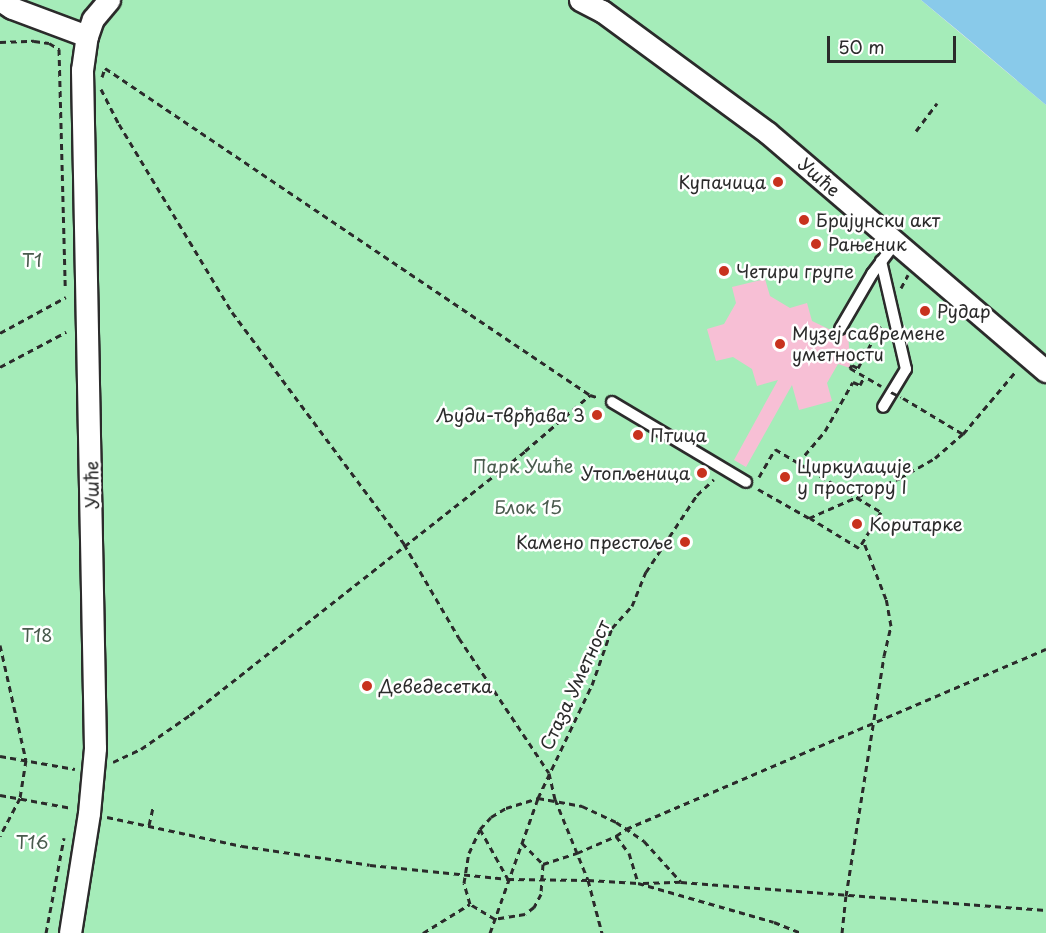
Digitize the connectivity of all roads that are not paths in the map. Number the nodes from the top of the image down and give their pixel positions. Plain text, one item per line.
1 (109, 0) edge
2 (580, 0) edge
3 (13, 3) edge
4 (87, 36) junction
5 (895, 243) junction
6 (881, 261) junction
7 (840, 329) dead end
8 (1046, 370) edge
9 (612, 402) road end
10 (883, 407) dead end
11 (746, 482) dead end
12 (70, 933) edge

1 - 4 street, Ушће
2 - 5 street, Ушће
3 - 4 street
4 - 12 street, Ушће
5 - 6 lane
5 - 8 street, Ушће
6 - 7 lane
6 - 10 lane
9 - 11 lane

